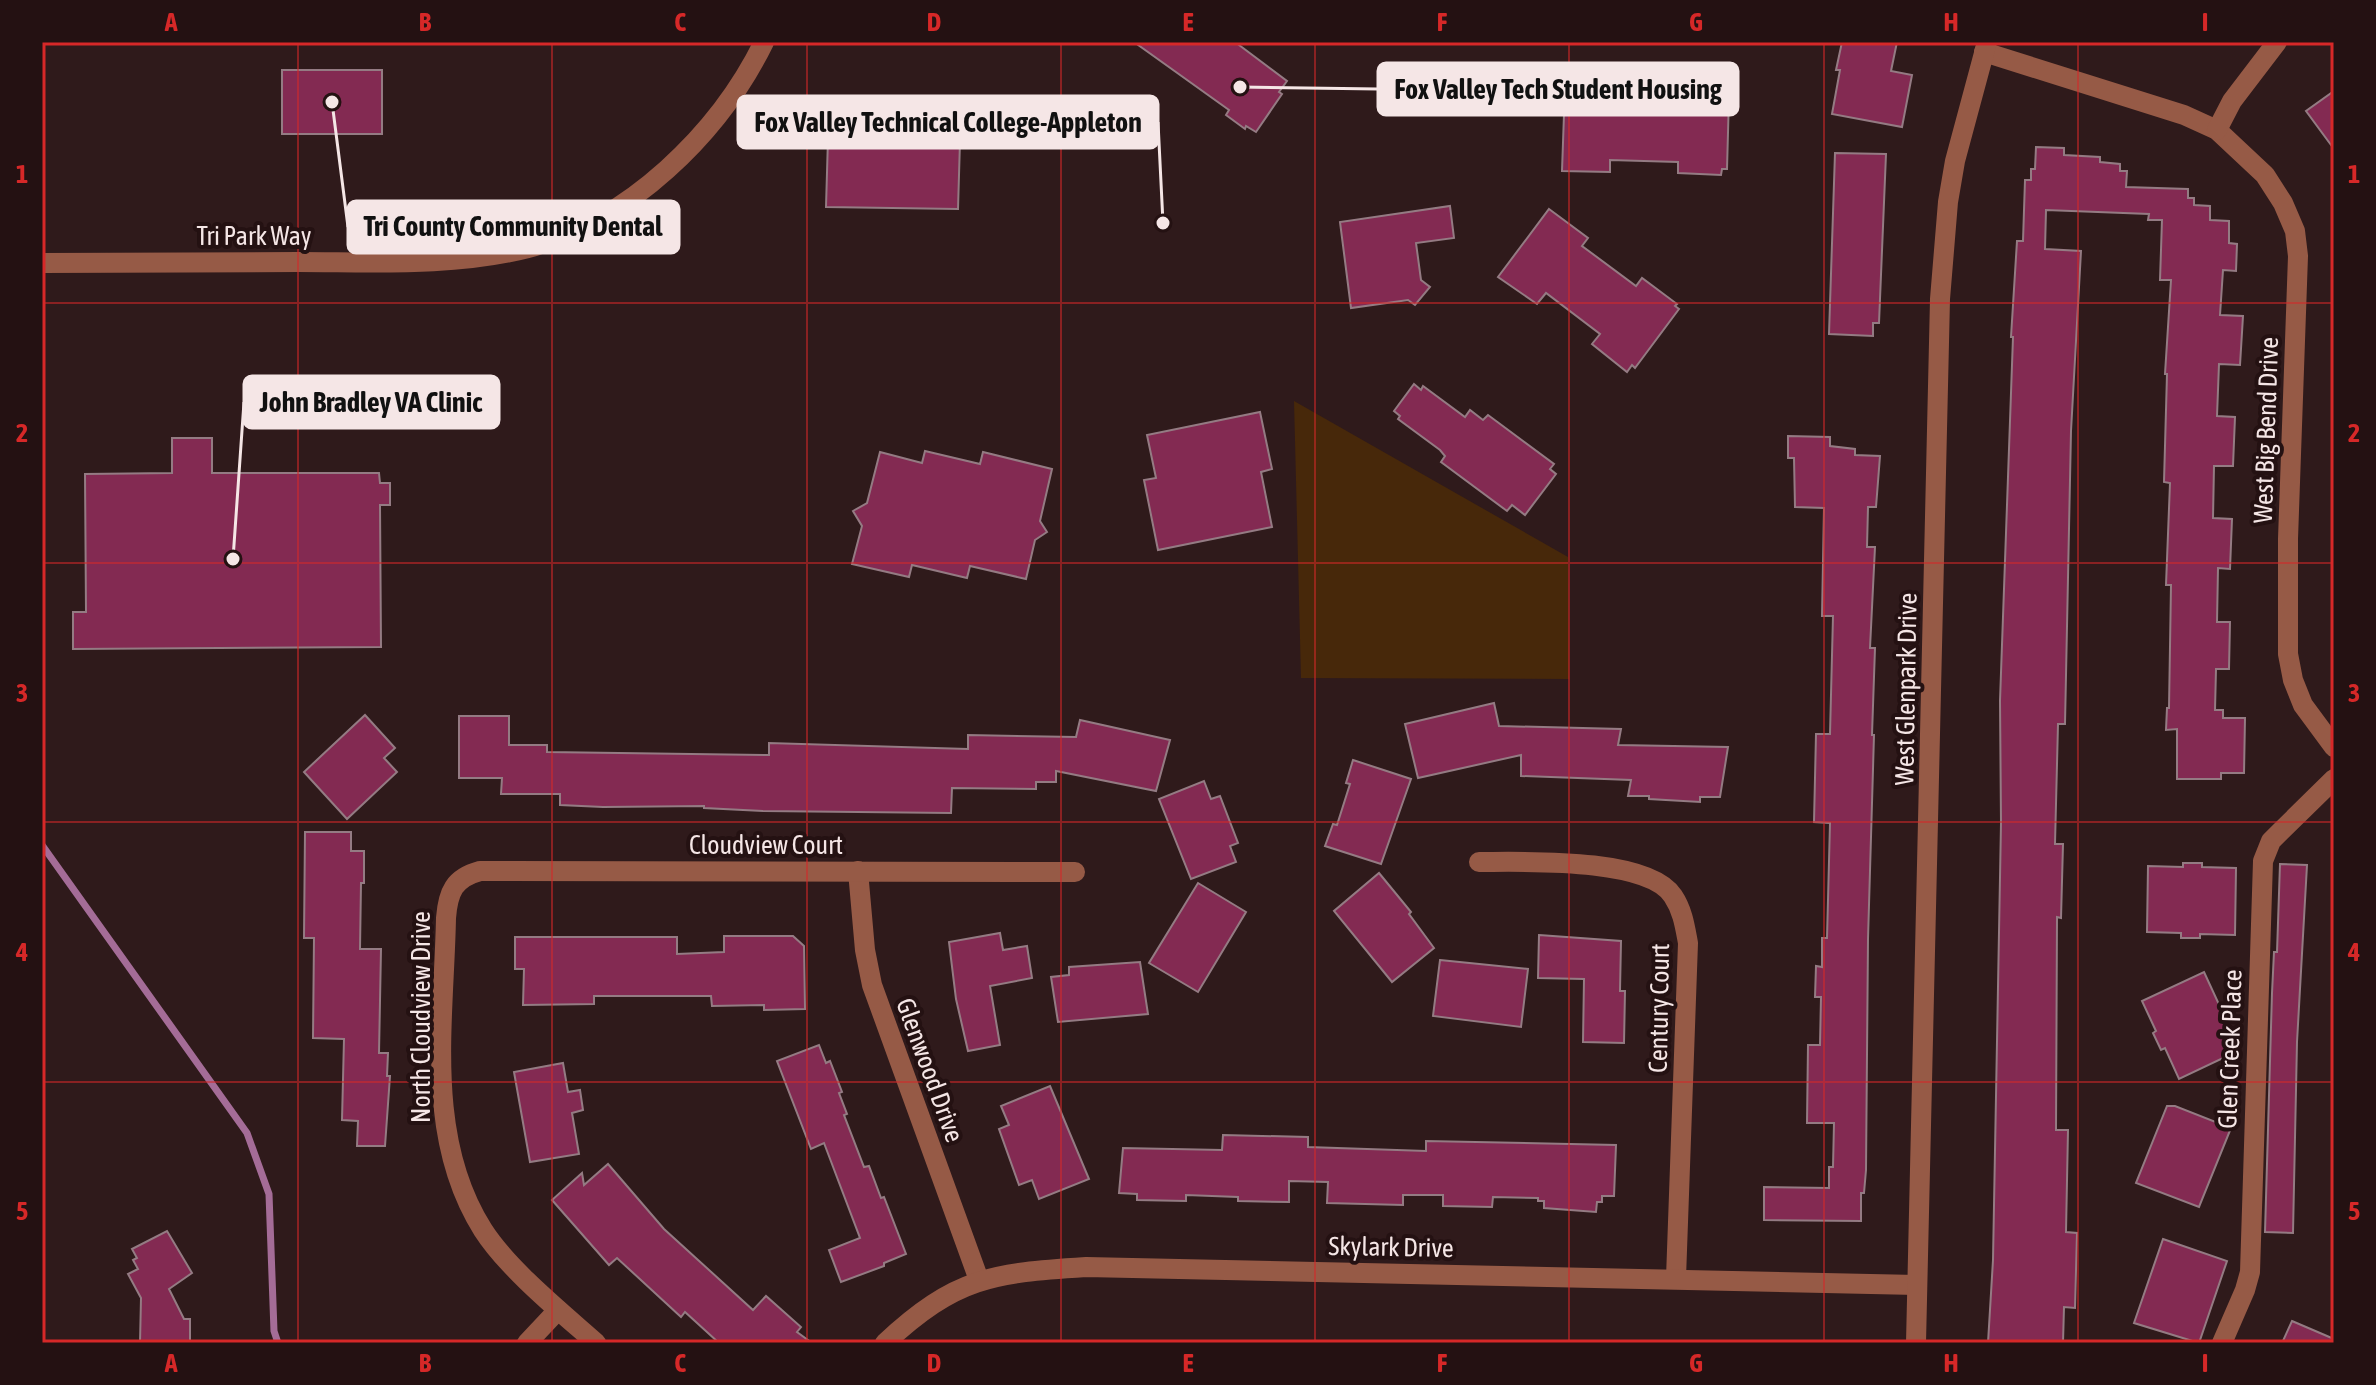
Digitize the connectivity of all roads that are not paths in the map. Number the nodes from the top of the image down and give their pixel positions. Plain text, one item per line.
1 (764, 42) edge
2 (2277, 42) edge
3 (1986, 47) edge
4 (2217, 130) junction
5 (42, 263) edge
6 (2334, 747) edge
7 (2334, 779) edge
8 (1479, 862) dead end
9 (858, 871) junction
10 (1075, 872) dead end
11 (459, 880) joint
12 (1676, 1278) junction
13 (979, 1280) junction
14 (1917, 1285) junction
15 (558, 1310) junction
16 (527, 1343) edge
17 (596, 1343) edge
18 (885, 1343) edge
19 (1916, 1343) edge
20 (2222, 1343) edge

1 - 5 street, Tri Park Way
2 - 4 street
3 - 4 street, West Big Bend Drive
3 - 14 street, West Glenpark Drive
4 - 6 street, West Big Bend Drive
7 - 20 street, Glen Creek Place
8 - 12 street, Century Court
9 - 10 street, Cloudview Court
9 - 11 street, Cloudview Court
9 - 13 street, Glenwood Drive
11 - 15 street, North Cloudview Drive
12 - 13 street, Skylark Drive
12 - 14 street, Skylark Drive
13 - 18 street, Skylark Drive
14 - 19 street, West Glenpark Drive
15 - 16 street
15 - 17 street, North Cloudview Drive

